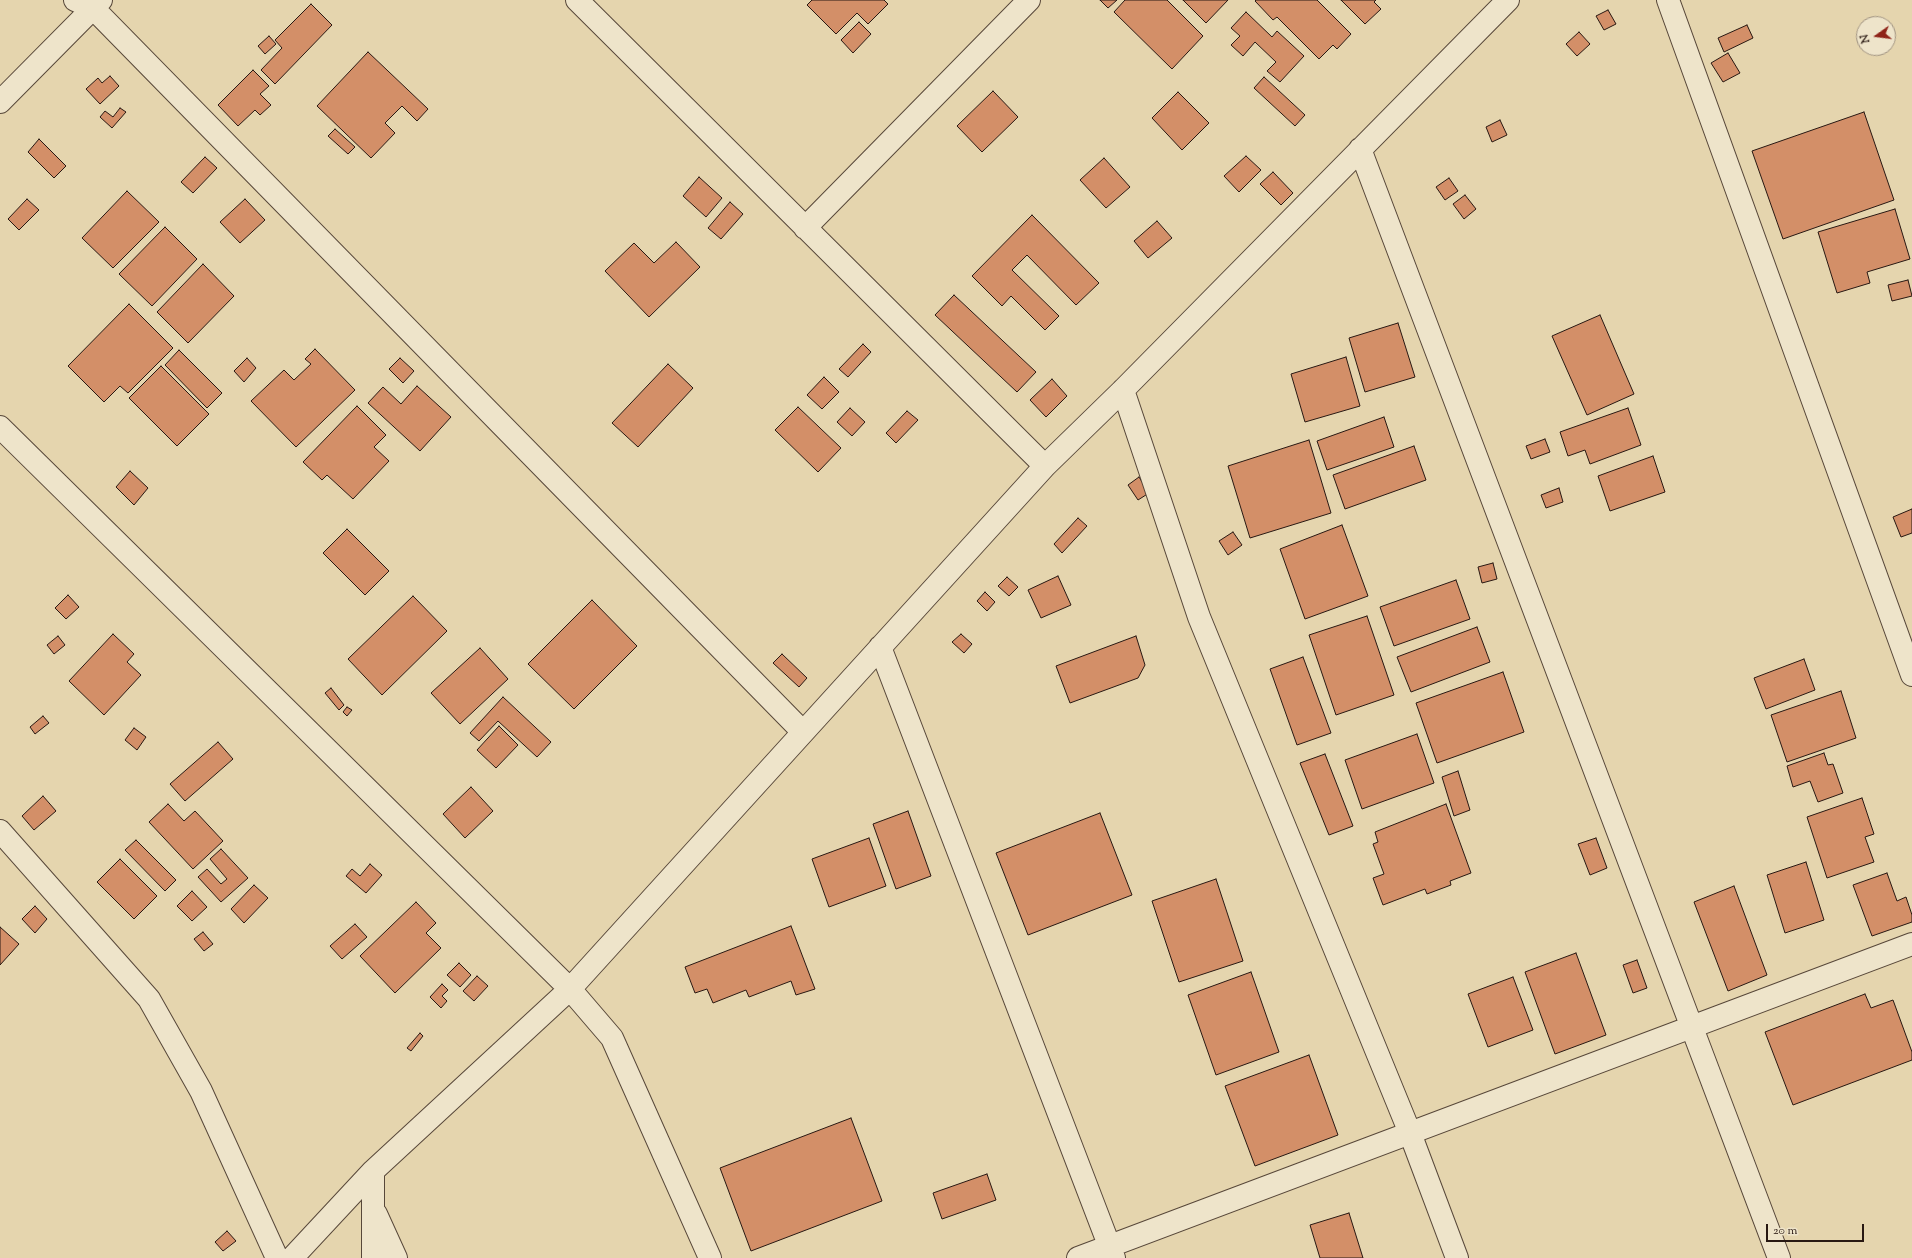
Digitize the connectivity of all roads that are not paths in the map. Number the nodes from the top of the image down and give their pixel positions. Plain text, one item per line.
1 (1029, 0) edge
2 (1508, 0) edge
3 (1668, 0) edge
4 (89, 3) edge
5 (585, 3) edge
6 (0, 102) edge
7 (1360, 149) junction
8 (806, 228) junction
9 (1123, 390) junction
10 (0, 427) edge
11 (1045, 466) junction
12 (880, 647) junction
13 (1912, 675) edge
14 (803, 732) junction
15 (0, 831) edge
16 (1912, 944) edge
17 (570, 988) junction
18 (1692, 1028) junction
19 (1410, 1133) junction
20 (373, 1171) junction
21 (373, 1207) junction
22 (1112, 1252) edge
23 (277, 1258) edge
24 (292, 1258) edge
25 (373, 1258) edge
26 (396, 1258) edge
27 (710, 1258) edge
28 (1078, 1258) edge
29 (1457, 1258) edge
30 (1779, 1258) edge

1 - 8 street
2 - 7 street
3 - 13 street
4 - 6 street
4 - 14 street
5 - 8 street
7 - 9 street
7 - 18 street
8 - 11 street
9 - 11 street
9 - 19 street
10 - 17 street
11 - 12 street
12 - 14 street
12 - 22 street
14 - 17 street
15 - 23 street
16 - 18 street
17 - 20 street
17 - 27 street
18 - 19 street
18 - 30 street
19 - 22 street
19 - 29 street
20 - 21 street
20 - 24 street
21 - 25 street
21 - 26 street
22 - 28 street

